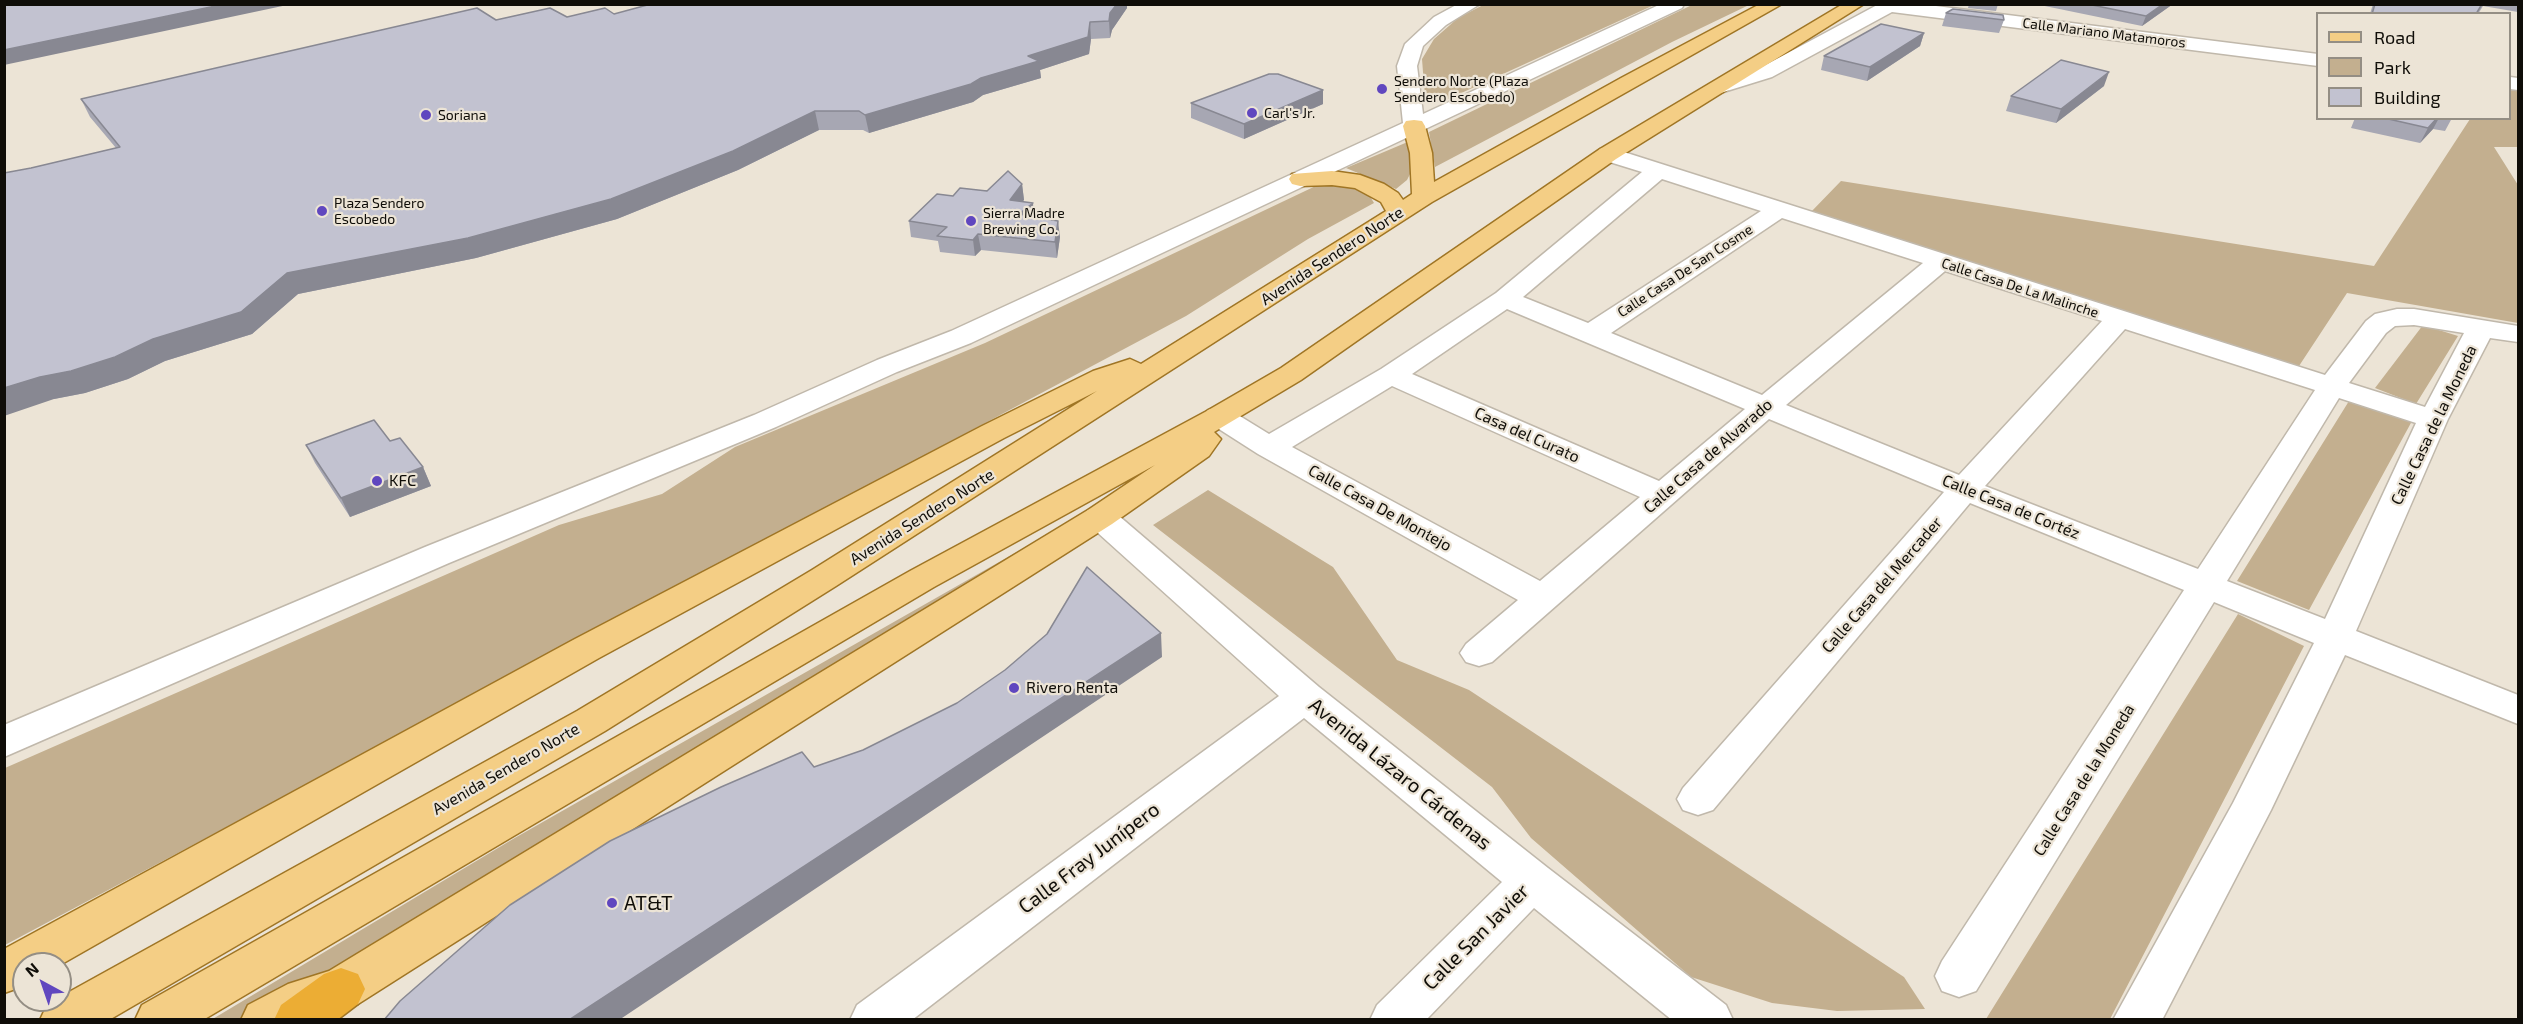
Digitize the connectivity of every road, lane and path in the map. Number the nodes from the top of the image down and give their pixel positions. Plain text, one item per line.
1 (1472, 4) edge
2 (1676, 4) edge
3 (1774, 4) edge
4 (1856, 4) edge
5 (1892, 5) edge
6 (2316, 60) edge
7 (1717, 88) junction
8 (1414, 126) junction
9 (1608, 154) junction
10 (1656, 172) junction
11 (1300, 179) junction
12 (1424, 197) junction
13 (1778, 210) junction
14 (1399, 213) junction
15 (1940, 262) junction
16 (1505, 299) junction
17 (2118, 320) junction
18 (2481, 328) junction
19 (1592, 333) junction
20 (2518, 334) edge
21 (1167, 362) junction
22 (1390, 375) junction
23 (2332, 386) junction
24 (1765, 407) junction
25 (1218, 417) junction
26 (2433, 419) junction
27 (1269, 447) junction
28 (1964, 489) junction
29 (1663, 495) junction
30 (1100, 517) junction
31 (2207, 585) junction
32 (1543, 598) junction
33 (2336, 636) junction
34 (1479, 653) dead end
35 (1305, 697) junction
36 (2518, 710) edge
37 (4, 742) edge
38 (1698, 799) dead end
39 (1532, 881) junction
40 (4, 973) edge
41 (1959, 976) dead end
42 (341, 989) junction
43 (64, 1020) edge
44 (159, 1020) edge
45 (265, 1020) edge
46 (298, 1020) edge
47 (874, 1020) edge
48 (1394, 1020) edge
49 (1709, 1020) edge
50 (2137, 1020) edge

1 - 8 street
2 - 8 street
3 - 12 main road, Avenida Sendero Norte
4 - 7 main road
5 - 6 street, Calle Mariano Matamoros
5 - 7 street
7 - 9 main road
8 - 11 street
8 - 12 main road
9 - 10 street, Calle Casa De La Malinche
9 - 25 main road
10 - 13 street, Calle Casa De La Malinche
10 - 16 street
11 - 14 main road
11 - 37 street
12 - 14 main road, Avenida Sendero Norte
13 - 15 street, Calle Casa De La Malinche
13 - 19 street, Calle Casa De San Cosme
14 - 21 main road, Avenida Sendero Norte
15 - 17 street, Calle Casa De La Malinche
15 - 24 street, Calle Casa de Alvarado
16 - 19 street, Calle Casa de Cortéz
16 - 22 street
17 - 23 street, Calle Casa De La Malinche
17 - 28 street, Calle Casa del Mercader
18 - 20 street
18 - 23 street, Calle Casa de la Moneda
18 - 26 street, Calle Casa de la Moneda
19 - 24 street, Calle Casa de Cortéz
21 - 40 main road
21 - 43 main road, Avenida Sendero Norte
22 - 27 street
22 - 29 street, Casa del Curato
23 - 26 street, Calle Casa De La Malinche
23 - 31 street, Calle Casa de la Moneda
24 - 28 street, Calle Casa de Cortéz
24 - 29 street, Calle Casa de Alvarado
25 - 27 street, Calle Casa De Montejo
25 - 30 main road
25 - 44 main road
26 - 33 street, Calle Casa de la Moneda
27 - 32 street, Calle Casa De Montejo
28 - 31 street, Calle Casa de Cortéz
28 - 38 street, Calle Casa del Mercader
29 - 32 street, Calle Casa de Alvarado
30 - 35 street, Avenida Lázaro Cárdenas
30 - 42 main road
31 - 33 street, Calle Casa de Cortéz
31 - 41 street, Calle Casa de la Moneda
32 - 34 street, Calle Casa de Alvarado
33 - 36 street, Calle Casa de Cortéz
33 - 50 street, Calle Casa de la Moneda
35 - 39 street, Avenida Lázaro Cárdenas
35 - 47 street, Calle Fray Junípero
39 - 48 street, Calle San Javier
39 - 49 street, Avenida Lázaro Cárdenas
42 - 45 main road
42 - 46 highway

